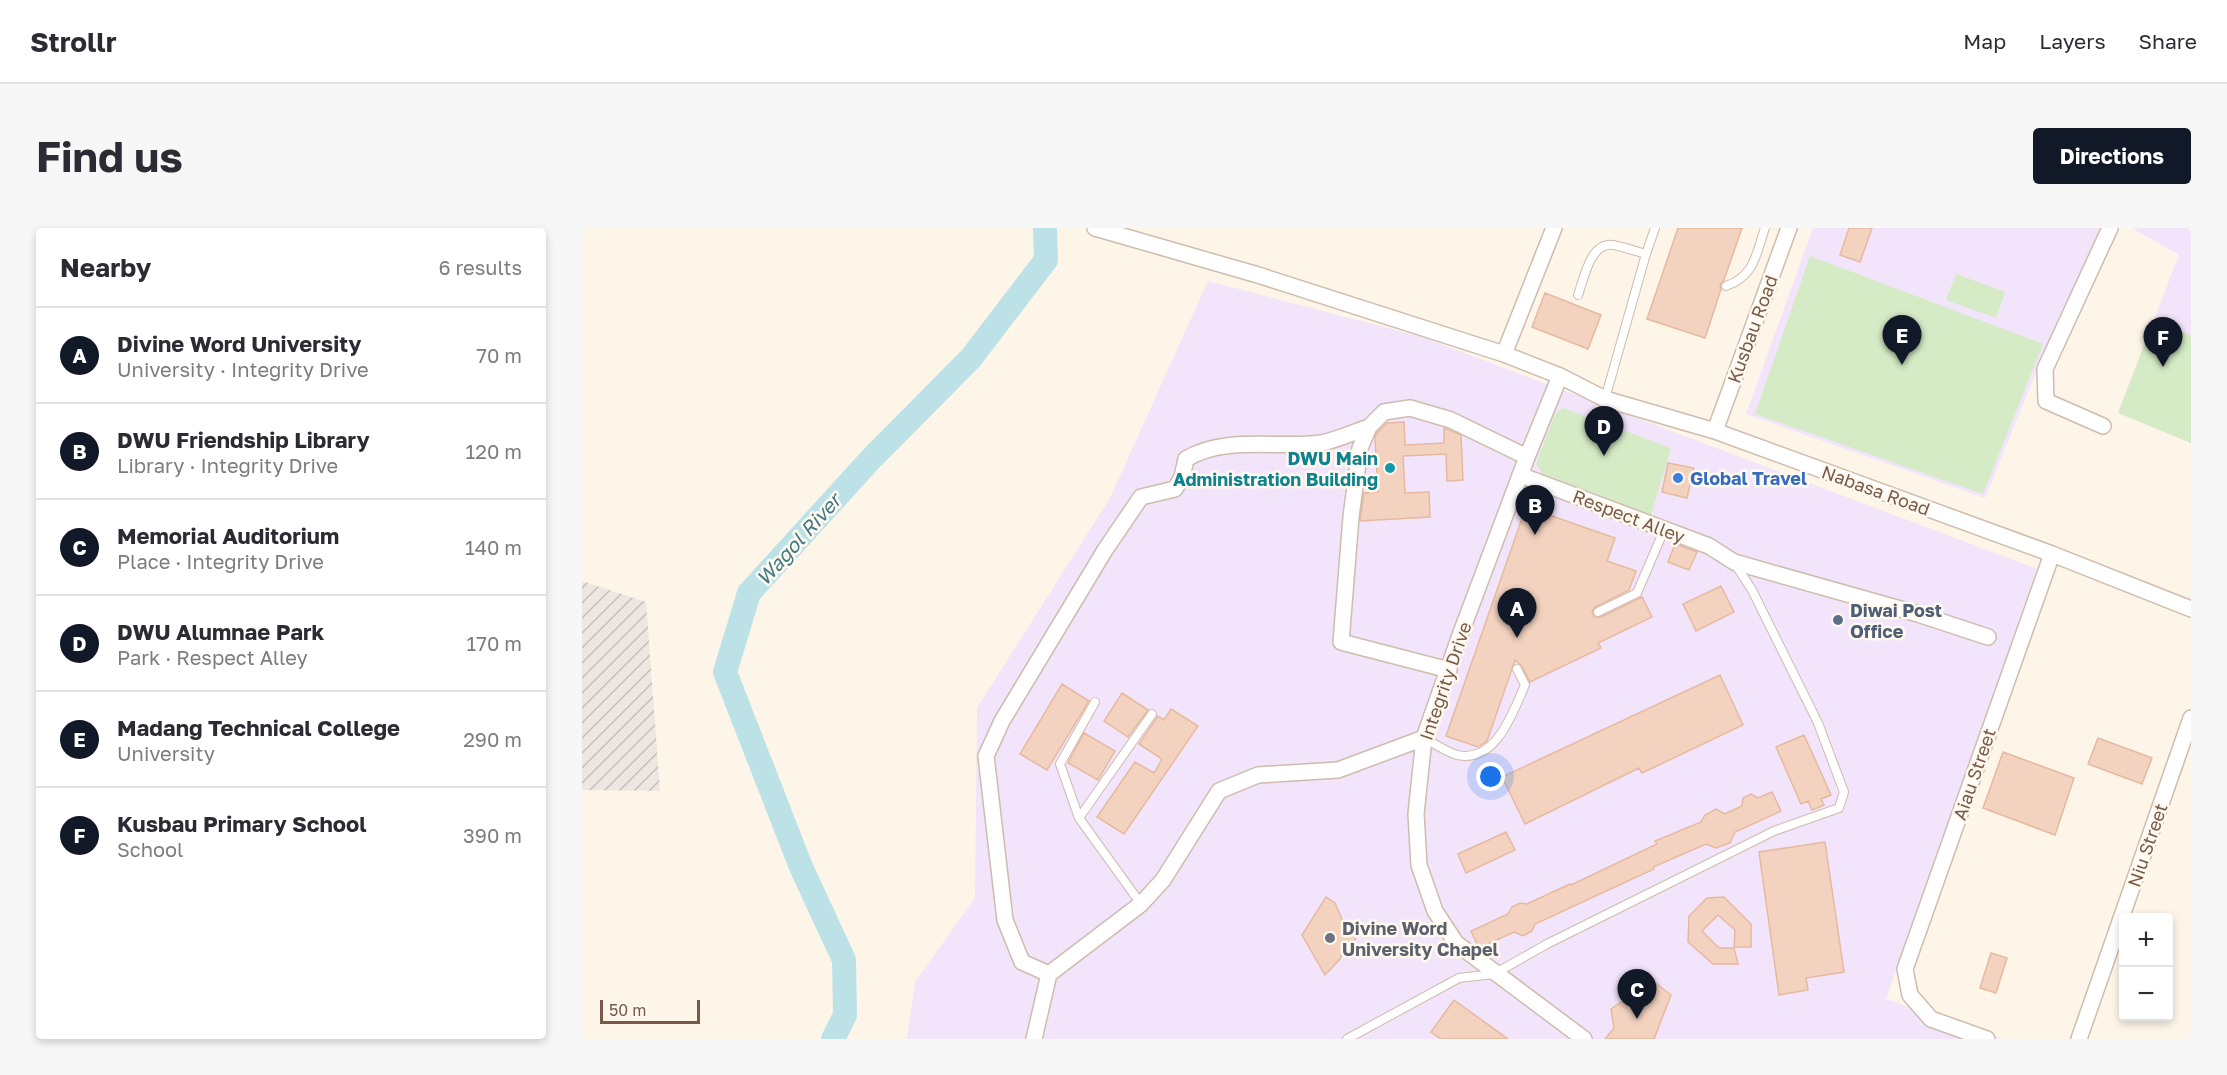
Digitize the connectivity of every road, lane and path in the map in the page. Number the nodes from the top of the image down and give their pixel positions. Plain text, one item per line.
1 (1095, 228) edge
2 (1554, 228) edge
3 (1655, 228) edge
4 (1765, 228) edge
5 (2110, 228) edge
6 (1786, 230) edge
7 (1646, 254) junction
8 (1726, 286) dead end
9 (1578, 295) dead end
10 (1504, 354) junction
11 (1560, 376) junction
12 (1605, 399) junction
13 (2103, 426) dead end
14 (1369, 427) junction
15 (1715, 431) junction
16 (1527, 457) junction
17 (1520, 475) junction
18 (1664, 530) junction
19 (2052, 554) junction
20 (1734, 562) junction
21 (2191, 609) edge
22 (1598, 612) dead end
23 (1988, 637) dead end
24 (1517, 669) dead end
25 (1449, 670) junction
26 (1095, 702) dead end
27 (1152, 714) dead end
28 (2191, 718) edge
29 (1424, 738) junction
30 (1079, 818) junction
31 (1141, 904) junction
32 (1049, 974) junction
33 (1494, 974) junction
34 (1034, 1039) edge
35 (1347, 1039) edge
36 (1584, 1039) edge
37 (1987, 1039) edge
38 (2079, 1039) edge

1 - 10 street, Nabasa Road
2 - 10 street
3 - 7 lane
4 - 8 lane
5 - 13 street
6 - 15 street, Kusbau Road
7 - 9 lane
7 - 12 lane
10 - 11 street, Nabasa Road
11 - 12 street, Nabasa Road
11 - 16 street, Integrity Drive
12 - 15 street, Nabasa Road
14 - 16 street
14 - 25 street
14 - 32 street
15 - 19 street, Nabasa Road
16 - 17 street, Integrity Drive
17 - 18 street, Respect Alley
17 - 25 street, Integrity Drive
18 - 20 street, Respect Alley
18 - 22 lane
19 - 21 street, Nabasa Road
19 - 37 street, Aiau Street
20 - 23 street, Respect Alley
20 - 33 lane
24 - 29 lane
25 - 29 street, Integrity Drive
26 - 30 lane
27 - 30 lane
28 - 38 street, Niu Street
29 - 31 street
29 - 33 street, Integrity Drive
30 - 31 lane
31 - 32 street
32 - 34 street
33 - 35 lane
33 - 36 street, Integrity Drive

